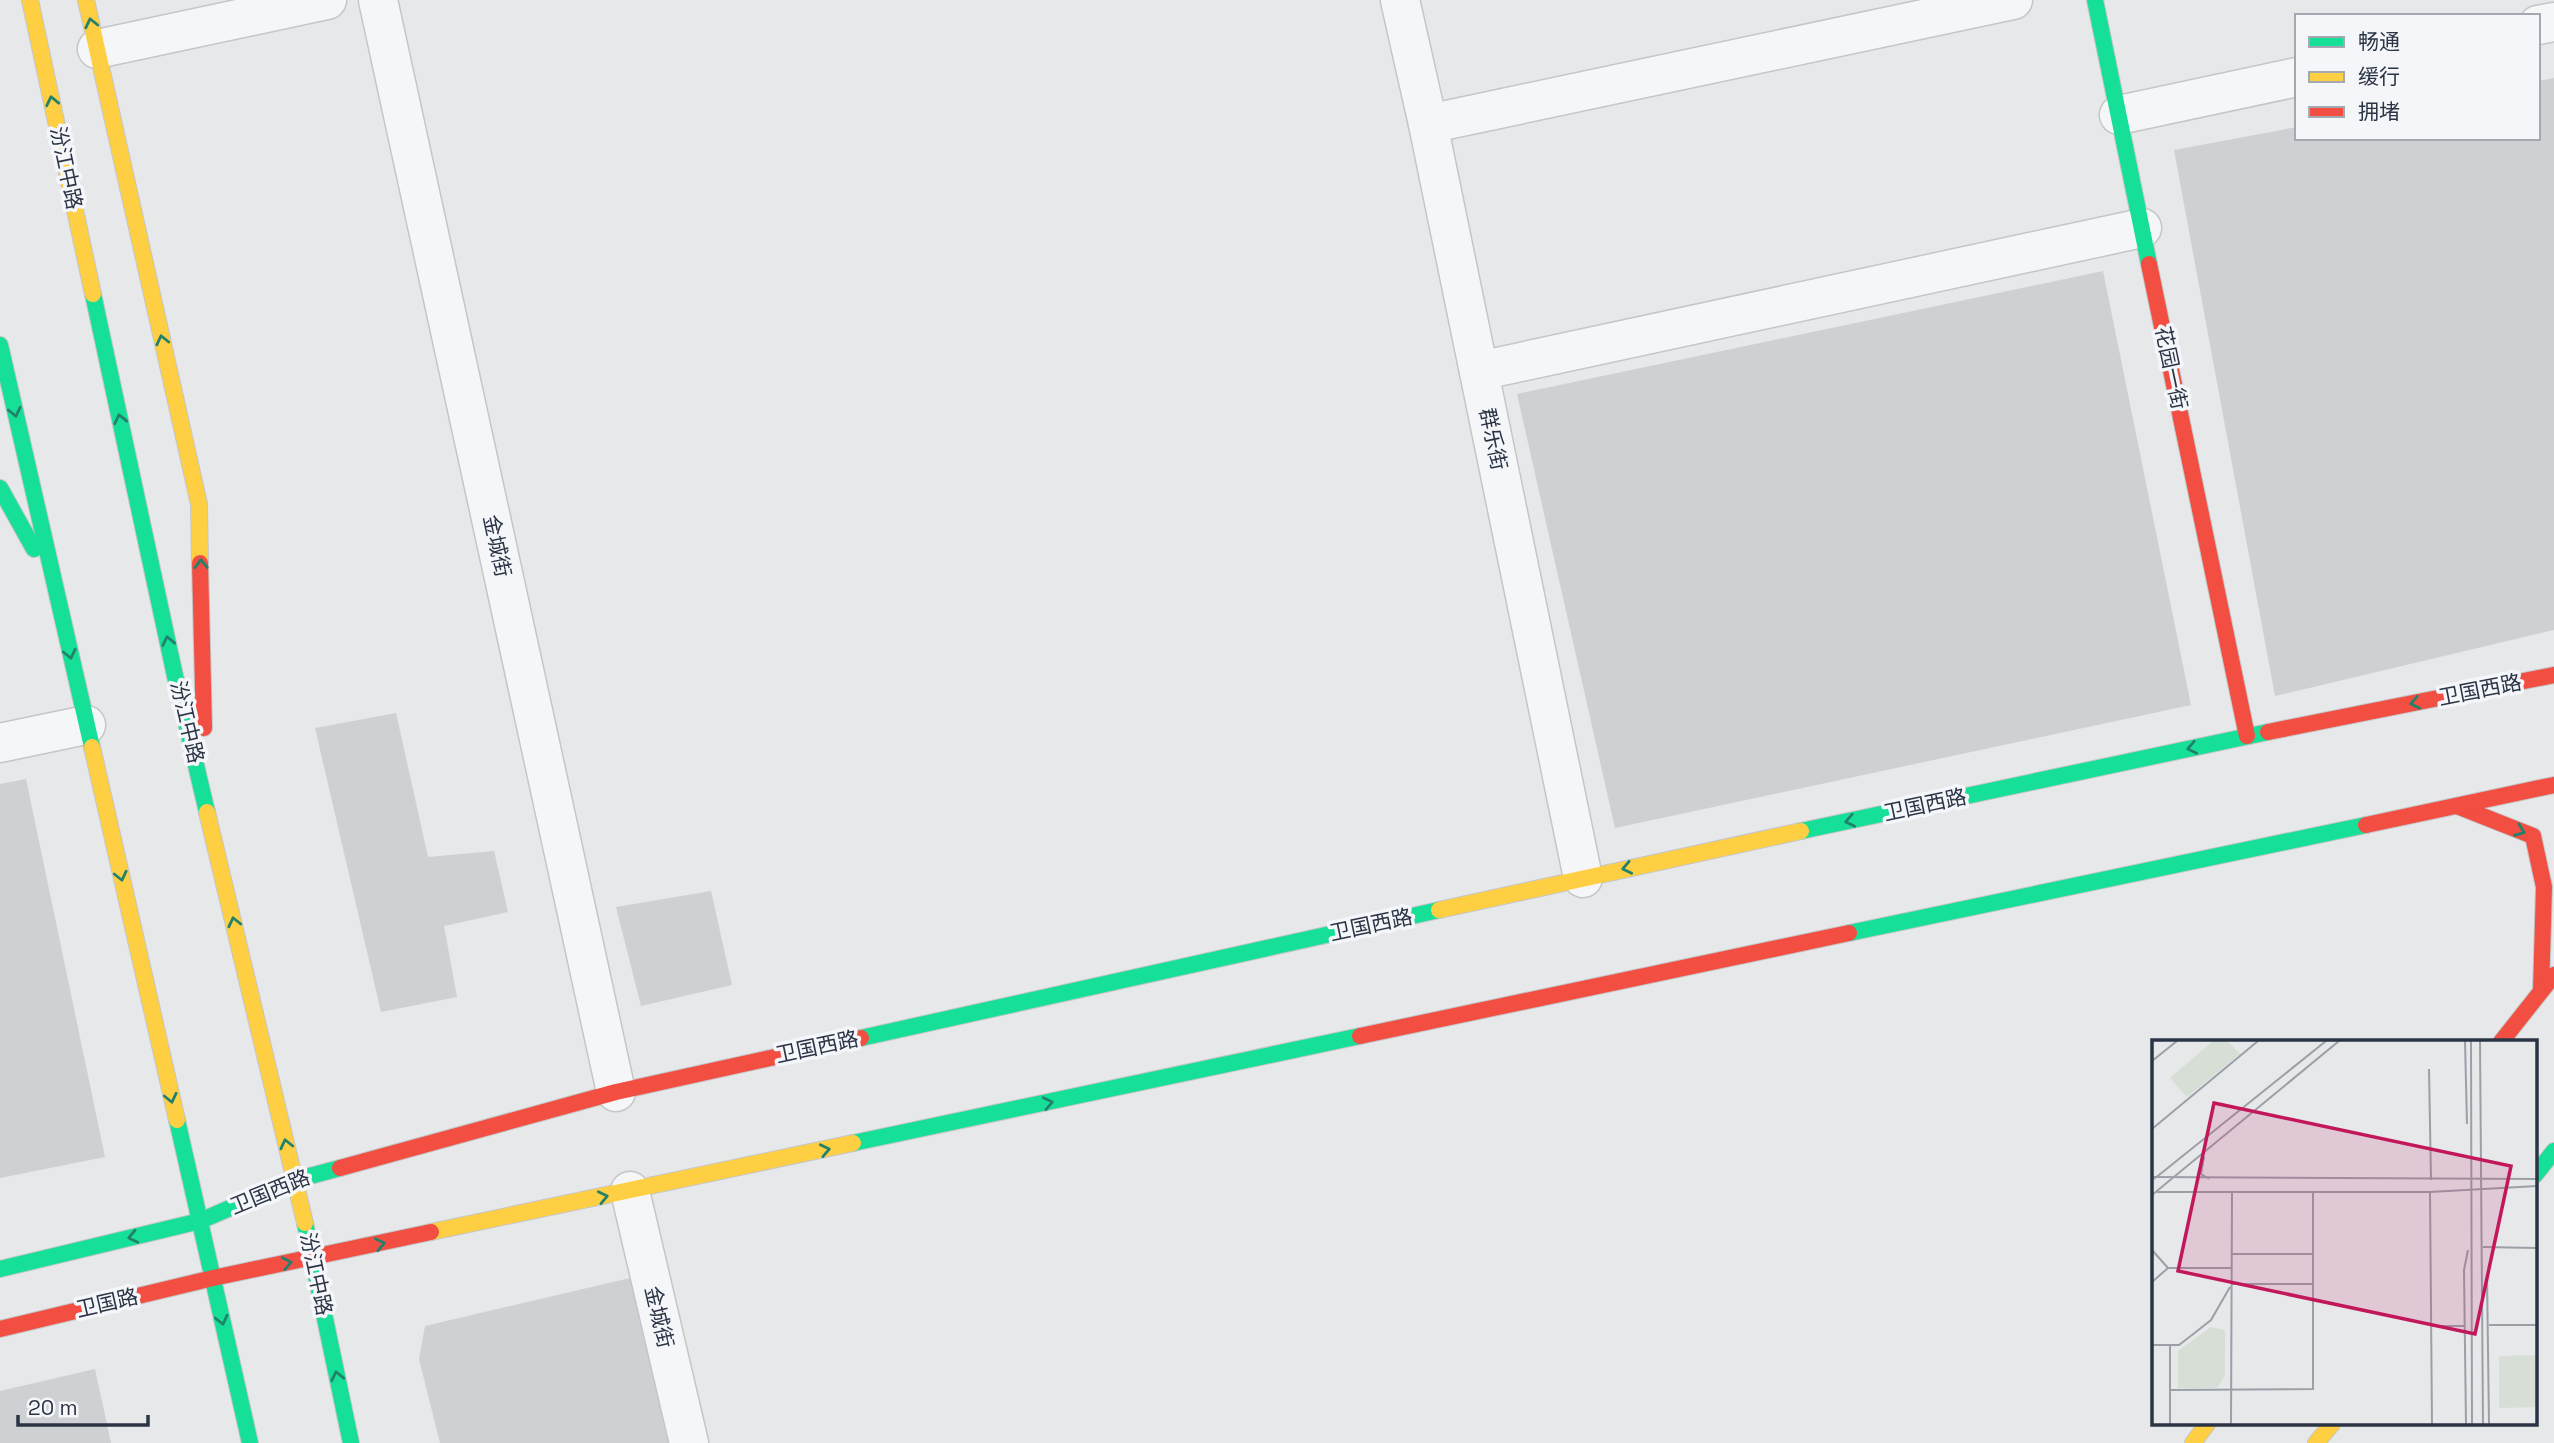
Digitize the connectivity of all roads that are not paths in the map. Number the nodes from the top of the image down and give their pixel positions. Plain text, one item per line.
1 (30, 0) edge
2 (86, 0) edge
3 (327, 0) edge
4 (379, 0) edge
5 (1400, 0) edge
6 (2013, 0) edge
7 (2095, 0) edge
8 (97, 49) junction
9 (2295, 77) edge
10 (2119, 115) junction
11 (1428, 124) junction
12 (2142, 228) junction
13 (0, 345) edge
14 (1479, 371) junction
15 (0, 488) edge
16 (55, 588) junction
17 (2554, 675) edge
18 (86, 725) junction
19 (2247, 736) junction
20 (0, 743) edge
21 (2554, 785) edge
22 (206, 803) junction
23 (2457, 806) junction
24 (1583, 878) junction
25 (2554, 975) edge
26 (2541, 991) junction
27 (2503, 1040) edge
28 (616, 1091) junction
29 (2554, 1151) edge
30 (2536, 1173) edge
31 (295, 1180) junction
32 (630, 1191) junction
33 (200, 1221) junction
34 (313, 1258) junction
35 (0, 1269) edge
36 (213, 1278) junction
37 (0, 1329) edge
38 (2206, 1426) edge
39 (2330, 1426) edge
40 (250, 1443) edge
41 (351, 1443) edge
42 (689, 1443) edge
43 (2193, 1443) edge
44 (2316, 1443) edge

22 -> 1 main road, 汾江中路
8 -> 2 main road
3 - 8 street
4 - 28 street, 金城街
5 - 11 street, 群乐街
6 - 11 street
7 - 10 main road, 花园一街
22 -> 8 main road
9 - 10 street
10 - 12 main road, 花园一街
11 - 14 street, 群乐街
12 - 14 street
12 - 19 main road, 花园一街
13 -> 16 main road
14 - 24 street, 群乐街
15 - 16 main road
16 -> 18 main road
17 -> 19 main road, 卫国西路
18 - 20 street
18 -> 33 main road
19 -> 24 main road, 卫国西路
21 - 23 main road
31 -> 22 main road, 汾江中路
23 -> 26 main road
32 -> 23 main road
24 - 28 main road, 卫国西路
25 - 26 main road
26 - 27 main road
28 - 31 main road, 卫国西路
29 - 30 main road
31 - 33 main road, 卫国西路
31 - 34 main road, 汾江中路
34 -> 32 main road
32 - 42 street, 金城街
33 -> 35 main road
33 - 36 main road
36 -> 34 main road
41 -> 34 main road, 汾江中路
36 - 37 main road, 卫国路
36 -> 40 main road
38 - 43 main road
39 - 44 main road

